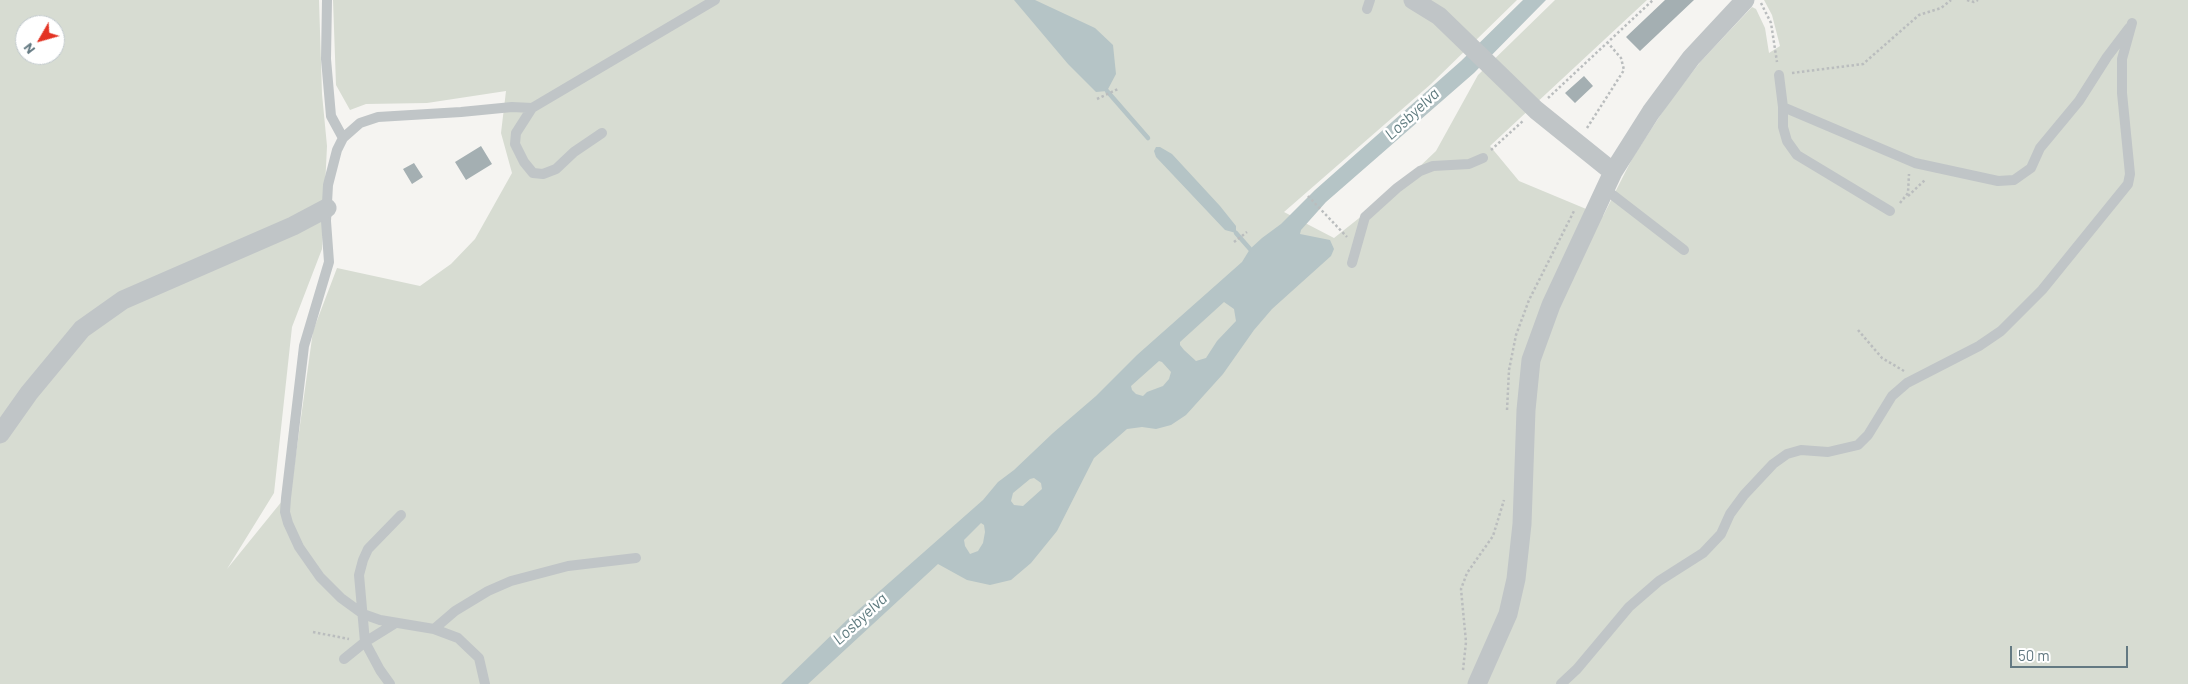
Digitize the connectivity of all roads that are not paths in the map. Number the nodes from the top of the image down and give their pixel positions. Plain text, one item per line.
1 (327, 0) edge
2 (701, 0) edge
3 (715, 0) edge
4 (1413, 0) edge
5 (1745, 0) edge
6 (696, 12) junction
7 (1779, 75) road end
8 (1783, 107) junction
9 (532, 108) junction
10 (602, 134) dead end
11 (343, 138) junction
12 (1482, 158) road end
13 (1613, 172) junction
14 (1605, 189) junction
15 (327, 208) junction
16 (1890, 211) road end
17 (1684, 250) dead end
18 (1352, 263) dead end
19 (0, 434) edge
20 (401, 516) dead end
21 (636, 558) dead end
22 (363, 614) junction
23 (394, 624) junction
24 (434, 629) junction
25 (365, 642) junction
26 (344, 659) dead end
27 (390, 684) edge
28 (485, 684) edge
29 (1477, 684) edge
30 (1561, 684) edge

1 - 11 lane
2 - 6 lane
3 - 6 lane
4 - 13 street
5 - 13 street
6 - 9 lane
7 - 8 lane
8 - 16 lane
8 - 30 lane
9 - 10 lane
9 - 11 lane
11 - 15 lane
12 - 18 lane
13 - 14 street
14 - 17 lane
14 - 29 street
15 - 19 street
15 - 22 lane
20 - 22 lane
21 - 24 lane
22 - 23 lane
22 - 25 lane
23 - 24 lane
23 - 25 lane
24 - 28 lane
25 - 26 lane
25 - 27 lane

